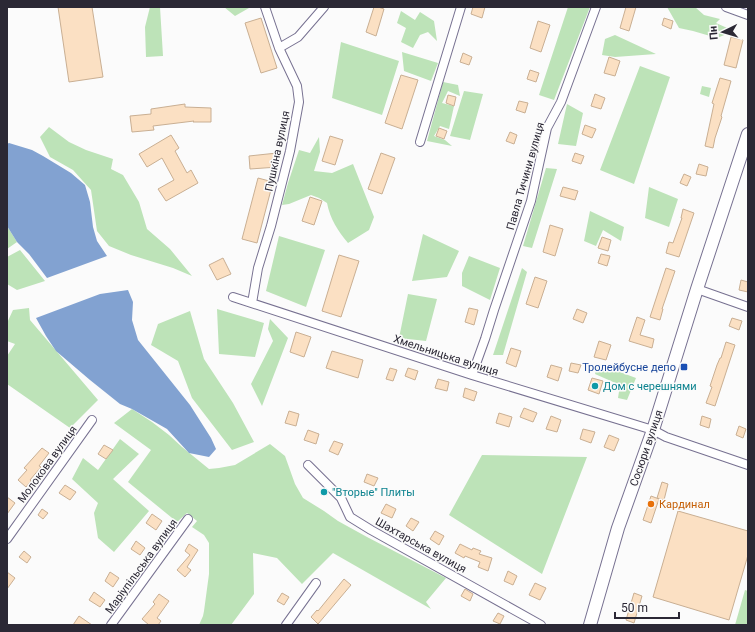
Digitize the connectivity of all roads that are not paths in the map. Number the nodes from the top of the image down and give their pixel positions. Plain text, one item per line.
1 (264, 7) edge
2 (324, 7) edge
3 (461, 7) edge
4 (596, 7) edge
5 (726, 7) edge
6 (748, 15) edge
7 (279, 48) junction
8 (748, 134) edge
9 (420, 142) dead end
10 (745, 151) edge
11 (697, 289) junction
12 (233, 297) dead end
13 (252, 303) junction
14 (748, 307) edge
15 (472, 375) junction
16 (92, 420) dead end
17 (653, 430) junction
18 (308, 465) dead end
19 (748, 465) edge
20 (188, 519) dead end
21 (7, 540) edge
22 (316, 583) dead end
23 (111, 625) edge
24 (286, 625) edge
25 (541, 625) edge
26 (590, 625) edge

1 - 7 street, Пушкіна вулиця
2 - 7 street
3 - 9 street
4 - 15 street, Павла Тичини вулиця
5 - 6 street
7 - 13 street, Пушкіна вулиця
8 - 10 main road, Сосюри вулиця
10 - 11 main road, Сосюри вулиця
11 - 14 street
11 - 17 main road, Сосюри вулиця
12 - 13 street, Хмельницька вулиця
13 - 15 street, Хмельницька вулиця
15 - 17 street, Хмельницька вулиця
16 - 21 street, Молокова вулиця
17 - 19 street, Хмельницька вулиця
17 - 26 main road, Сосюри вулиця
18 - 25 street, Шахтарська вулиця
20 - 23 street, Маріупільська вулиця
22 - 24 street

